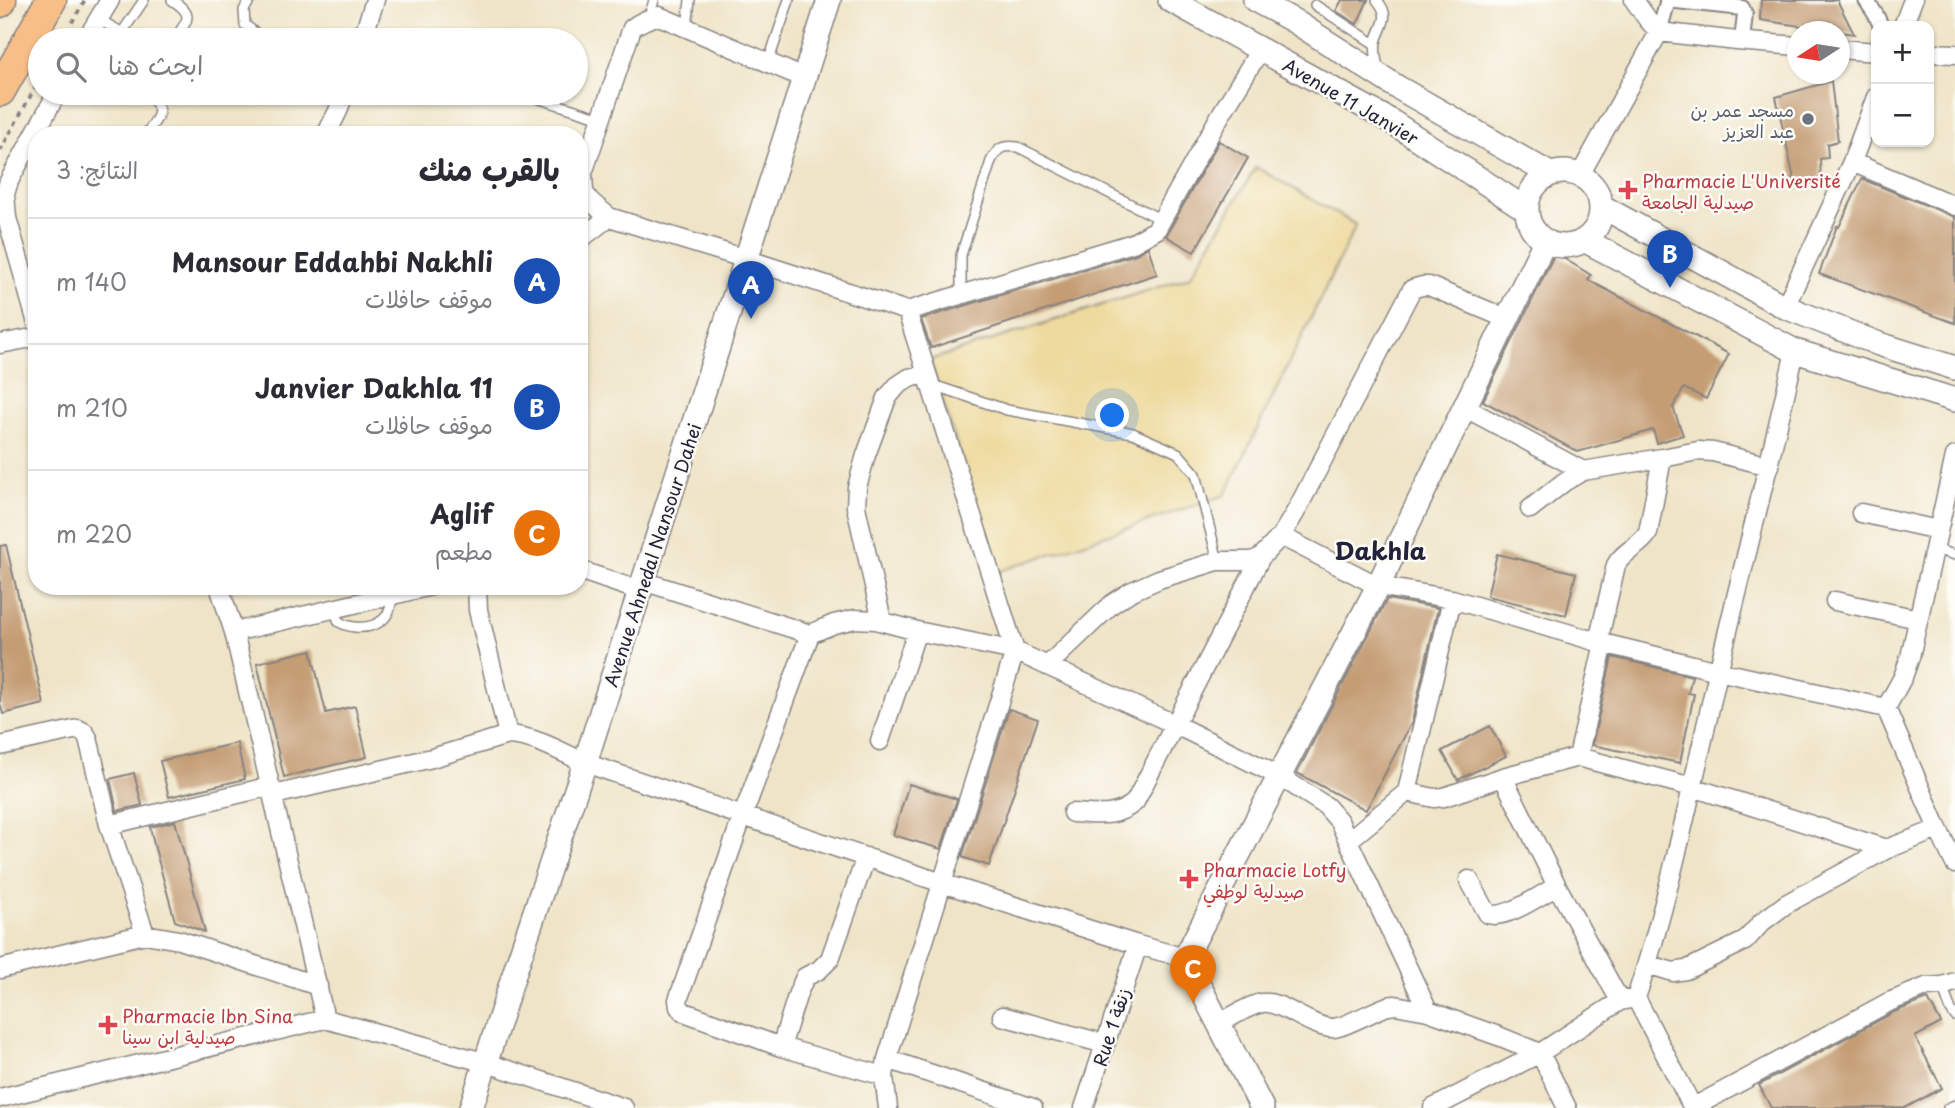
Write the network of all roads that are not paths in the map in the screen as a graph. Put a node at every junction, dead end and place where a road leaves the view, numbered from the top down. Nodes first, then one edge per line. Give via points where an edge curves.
1 (51, 0) edge
2 (110, 0) edge
3 (144, 0) edge
4 (173, 0) edge
5 (250, 0) edge
6 (375, 0) edge
7 (690, 0) edge
8 (789, 0) edge
9 (829, 0) edge
10 (1170, 0) edge
11 (1255, 0) edge
12 (1377, 0) edge
13 (1634, 0) edge
14 (1667, 0) edge
15 (1866, 0) edge
16 (1913, 0) edge
17 (1316, 2) edge
18 (651, 9) edge
19 (1285, 11) edge
20 (98, 19) junction
21 (1879, 21) edge
22 (1905, 21) edge
23 (35, 28) edge
24 (93, 28) edge
25 (110, 28) edge
26 (125, 28) edge
27 (182, 28) edge
28 (249, 28) edge
29 (366, 28) edge
30 (687, 28) junction
31 (1659, 32) junction
32 (28, 41) edge
33 (1742, 41) junction
34 (1375, 44) junction
35 (1787, 45) edge
36 (1260, 50) junction
37 (1850, 50) edge
38 (1871, 52) edge
39 (1934, 54) edge
40 (1955, 54) edge
41 (768, 63) junction
42 (1378, 75) junction
43 (804, 78) junction
44 (0, 91) edge
45 (50, 105) edge
46 (159, 105) edge
47 (340, 105) edge
48 (559, 105) edge
49 (1871, 111) edge
50 (601, 118) junction
51 (39, 126) edge
52 (151, 126) edge
53 (330, 126) edge
54 (28, 146) edge
55 (588, 158) edge
56 (1852, 162) junction
57 (1550, 174) junction
58 (1580, 175) junction
59 (588, 198) edge
60 (1601, 206) junction
61 (1955, 206) edge
62 (1527, 210) junction
63 (610, 217) junction
64 (1162, 220) junction
65 (588, 233) edge
66 (1584, 240) junction
67 (1545, 241) junction
68 (746, 259) junction
69 (28, 292) edge
70 (961, 294) junction
71 (1785, 307) junction
72 (906, 311) junction
73 (1507, 319) junction
74 (28, 339) edge
75 (0, 344) edge
76 (1795, 351) junction
77 (1955, 368) edge
78 (928, 379) junction
79 (1955, 400) edge
80 (1464, 407) junction
81 (1955, 456) edge
82 (1662, 458) junction
83 (1770, 466) junction
84 (1584, 471) junction
85 (1530, 509) dead end
86 (1861, 513) dead end
87 (1938, 530) junction
88 (1281, 536) junction
89 (1934, 549) junction
90 (1955, 555) edge
91 (1261, 557) junction
92 (1218, 561) junction
93 (588, 572) edge
94 (642, 586) junction
95 (1378, 586) junction
96 (222, 595) edge
97 (395, 595) edge
98 (477, 595) edge
99 (391, 596) junction
100 (1452, 599) junction
101 (1835, 601) dead end
102 (334, 609) junction
103 (1918, 619) junction
104 (882, 621) junction
105 (917, 631) junction
106 (234, 632) junction
107 (810, 635) junction
108 (1601, 642) junction
109 (1015, 651) junction
110 (1047, 666) junction
111 (1718, 671) junction
112 (1886, 708) junction
113 (1174, 724) junction
114 (508, 735) junction
115 (880, 741) dead end
116 (0, 746) edge
117 (1578, 757) junction
118 (585, 763) junction
119 (1279, 776) junction
120 (1503, 777) junction
121 (1692, 787) junction
122 (272, 790) junction
123 (1407, 792) junction
124 (1072, 813) dead end
125 (743, 815) junction
126 (109, 825) junction
127 (1946, 836) edge
128 (1349, 840) junction
129 (1887, 849) junction
130 (866, 857) junction
131 (1955, 864) edge
132 (1469, 880) dead end
133 (942, 883) junction
134 (1556, 886) junction
135 (145, 934) junction
136 (1138, 945) junction
137 (1185, 958) junction
138 (1647, 964) junction
139 (0, 969) edge
140 (1948, 984) edge
141 (318, 986) junction
142 (1628, 1000) junction
143 (1429, 1011) junction
144 (1002, 1016) dead end
145 (1955, 1016) edge
146 (326, 1019) junction
147 (1218, 1024) junction
148 (1105, 1044) junction
149 (781, 1047) junction
150 (1539, 1054) junction
151 (487, 1063) junction
152 (886, 1068) junction
153 (0, 1098) edge
154 (1955, 1105) edge
155 (471, 1108) edge
156 (624, 1108) edge
157 (888, 1108) edge
158 (1033, 1108) edge
159 (1084, 1108) edge
160 (1262, 1108) edge
161 (1433, 1108) edge
162 (1567, 1108) edge
163 (1693, 1108) edge
164 (1948, 1108) edge

1 - 23 highway
2 - 20 street
3 - 26 lane
4 - 27 lane via 188,14
5 - 28 lane via 244,10
6 - 29 street
7 - 30 lane
8 - 41 lane
9 - 43 street, Avenue Ahnedal Nansour Dahei
10 - 36 street, Avenue 11 Janvier
11 - 19 street, Avenue 11 Janvier
12 - 34 lane via 1385,15
13 - 31 street
14 - 31 street
14 - 33 street via 1742,8
15 - 21 street
16 - 22 street
17 - 19 lane
17 - 34 lane
18 - 30 street
18 - 50 street via 632,28
19 - 42 street, Avenue 11 Janvier
20 - 24 street
20 - 25 lane
30 - 41 street
31 - 33 street
31 - 58 street
32 - 44 highway
33 - 35 street
34 - 42 lane
36 - 62 street, Avenue 11 Janvier via 1389,120
36 - 64 street
37 - 38 street
39 - 40 street
41 - 43 street
42 - 57 street, Avenue 11 Janvier
43 - 68 street, Avenue Ahnedal Nansour Dahei
45 - 51 street
46 - 52 lane
47 - 53 street
48 - 50 lane
49 - 56 street
50 - 55 street
54 - 69 street via 5,194 7,218
56 - 61 street
56 - 71 street
57 - 58 street via 1566,171
57 - 62 street via 1529,195
58 - 60 street via 1595,188
59 - 63 street
60 - 66 street via 1597,225
60 - 71 street
62 - 67 street via 1534,230
63 - 65 street
63 - 68 street
64 - 70 street via 1156,230 1133,243
64 - 70 lane via 1018,147 1002,146 991,161 961,255
66 - 67 street via 1569,245
66 - 76 street
67 - 73 street
68 - 72 street
68 - 94 street, Avenue Ahnedal Nansour Dahei
70 - 72 street
71 - 77 street
72 - 78 street
73 - 80 street
73 - 88 street via 1429,286 1412,289
74 - 75 street
76 - 79 street
76 - 83 street
78 - 92 lane via 1007,410 1133,433 1178,453 1196,474
78 - 104 street via 909,378 887,398 857,486 856,507
78 - 109 street
80 - 84 street
80 - 95 street
81 - 87 street
82 - 83 street via 1713,452
82 - 84 street
82 - 108 street via 1648,533 1616,565
83 - 111 street
84 - 85 street
86 - 87 street
87 - 89 street
88 - 91 street
88 - 95 street
89 - 90 lane
89 - 103 street
91 - 92 street
91 - 113 street
92 - 110 street via 1130,592
93 - 94 street
94 - 107 street
94 - 118 street, Avenue Ahnedal Nansour Dahei
95 - 100 street
95 - 119 street
96 - 106 street
97 - 99 street
98 - 114 street
99 - 102 street
99 - 102 lane via 388,616 366,626 348,627 339,622
100 - 108 street
100 - 123 street
101 - 103 street
102 - 106 street
103 - 112 street via 1903,677
104 - 105 street
104 - 107 street via 855,618
105 - 109 street
105 - 115 street
106 - 122 street
107 - 125 street
108 - 111 street
108 - 117 street
109 - 110 street
109 - 133 street
110 - 113 street
111 - 112 street
111 - 121 street
112 - 127 street
113 - 119 street
113 - 124 street via 1135,802 1109,815
114 - 118 street via 524,737
114 - 122 street via 432,758
116 - 126 street via 78,729 84,732
117 - 120 street
117 - 121 street
118 - 125 street
118 - 151 street, Avenue Ahnedal Nansour Dahei
119 - 128 street via 1326,806
119 - 137 street
120 - 123 street via 1444,797
120 - 134 street
121 - 129 street
121 - 138 street
122 - 126 street
122 - 141 street
123 - 128 street
125 - 130 street
125 - 149 street via 679,1007
126 - 135 street
127 - 129 street
127 - 131 street
128 - 143 street
129 - 138 street via 1786,904 1745,940 1686,970 1673,972
130 - 133 street
130 - 149 street via 830,959 806,977
132 - 134 street via 1488,914 1495,916
133 - 136 street
133 - 152 street
134 - 142 street
135 - 139 street
135 - 141 street via 179,940
136 - 137 street
136 - 148 street, Rue 1 زنقة
137 - 147 street
138 - 142 street
140 - 145 lane
140 - 163 street via 1926,987 1889,1002
141 - 146 street
142 - 150 street
142 - 163 street
143 - 147 street via 1388,1006 1333,1028 1275,1004 1260,1003
143 - 150 street
144 - 148 street
146 - 151 street
146 - 153 street
147 - 160 street
148 - 159 street, Rue 1 زنقة
149 - 152 street
150 - 161 street
150 - 162 street
151 - 155 street, Avenue Ahnedal Nansour Dahei
151 - 156 street
152 - 157 street
152 - 158 street
154 - 164 lane

